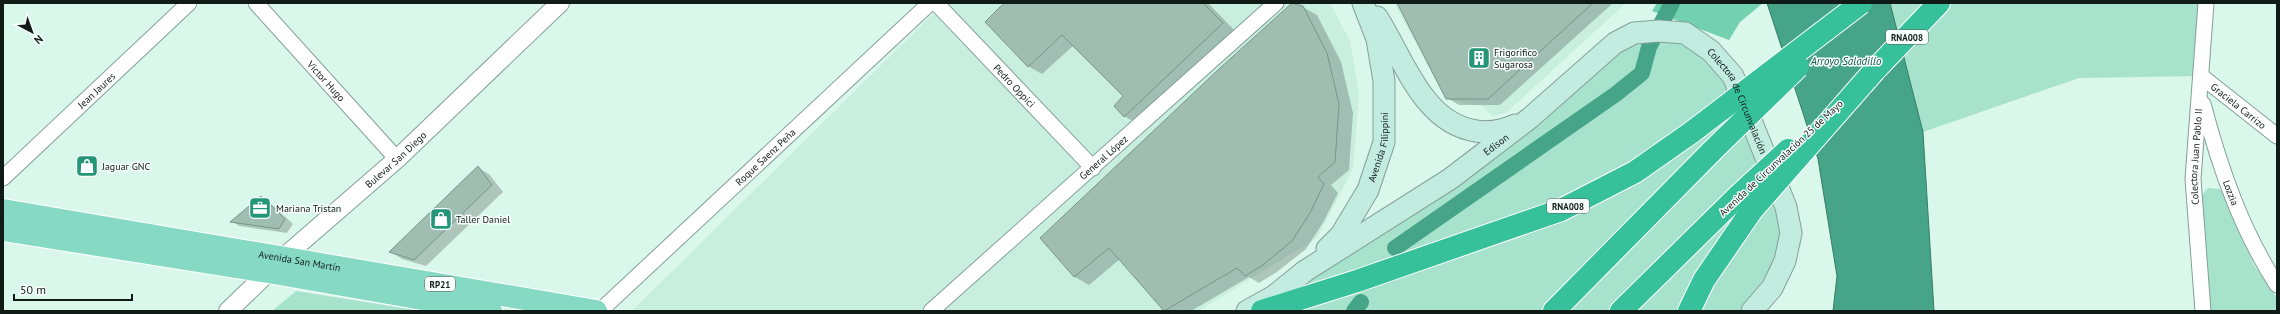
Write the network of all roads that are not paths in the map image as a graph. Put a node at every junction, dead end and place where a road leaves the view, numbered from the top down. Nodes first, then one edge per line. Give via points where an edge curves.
1 (190, 3) edge
2 (256, 3) edge
3 (560, 3) edge
4 (930, 3) edge
5 (936, 3) edge
6 (1276, 3) edge
7 (1363, 3) edge
8 (1367, 3) edge
9 (1862, 3) edge
10 (1939, 3) edge
11 (2206, 3) edge
12 (1684, 33) joint
13 (2201, 76) junction
14 (2200, 94) junction
15 (1530, 118) junction
16 (2277, 136) edge
17 (396, 159) junction
18 (1093, 168) junction
19 (3, 178) edge
20 (1745, 202) junction
21 (3, 210) edge
22 (3, 230) edge
23 (284, 257) junction
24 (1305, 271) junction
25 (268, 272) junction
26 (2277, 285) edge
27 (228, 311) edge
28 (491, 311) edge
29 (596, 311) edge
30 (600, 311) edge
31 (931, 311) edge
32 (1247, 311) edge
33 (1262, 311) edge
34 (1554, 311) edge
35 (1621, 311) edge
36 (1689, 311) edge
37 (1752, 311) edge
38 (2202, 311) edge

1 - 19 street, Jean Jaures
2 - 17 street, Victor Hugo
3 - 17 street, Bulevar San Diego
4 - 30 street, Roque Saenz Peña
5 - 18 street, Pedro Oppici
6 - 18 street, General López
7 - 24 main road, Avenida Filippini via 1377,39 1384,81 1384,142 1368,190 1341,235
8 - 15 main road via 1386,31 1421,94 1443,119 1467,129 1488,132 1509,128
9 - 33 highway, RNA008, bridge via 1635,172 1560,210 1357,281
9 - 34 highway, RNA008, bridge
10 - 20 highway, RNA008, bridge
11 - 13 street, Colectora Juan Pablo II
12 - 15 main road, Edison via 1634,33 1615,43
12 - 37 main road, Colectora de Circunvalación via 1711,51 1733,76 1786,207 1791,233 1785,261 1772,288
13 - 14 street, Colectora Juan Pablo II
13 - 16 street, Graciela Carrizo
14 - 26 street, Lozzia via 2225,180 2257,254
14 - 38 street, Colectora Juan Pablo II via 2193,179
15 - 24 main road, Edison via 1450,179
17 - 23 street, Bulevar San Diego
18 - 31 street, General López
20 - 35 highway, Avenida de Circunvalación 25 de Mayo
20 - 36 highway
21 - 23 main road, Avenida San Martín / RP21
22 - 25 main road, Avenida San Martín / RP21
23 - 25 street, Bulevar San Diego
23 - 29 main road, Avenida San Martín / RP21
24 - 32 main road via 1274,296
25 - 27 street, Bulevar San Diego
25 - 28 main road, Avenida San Martín / RP21

